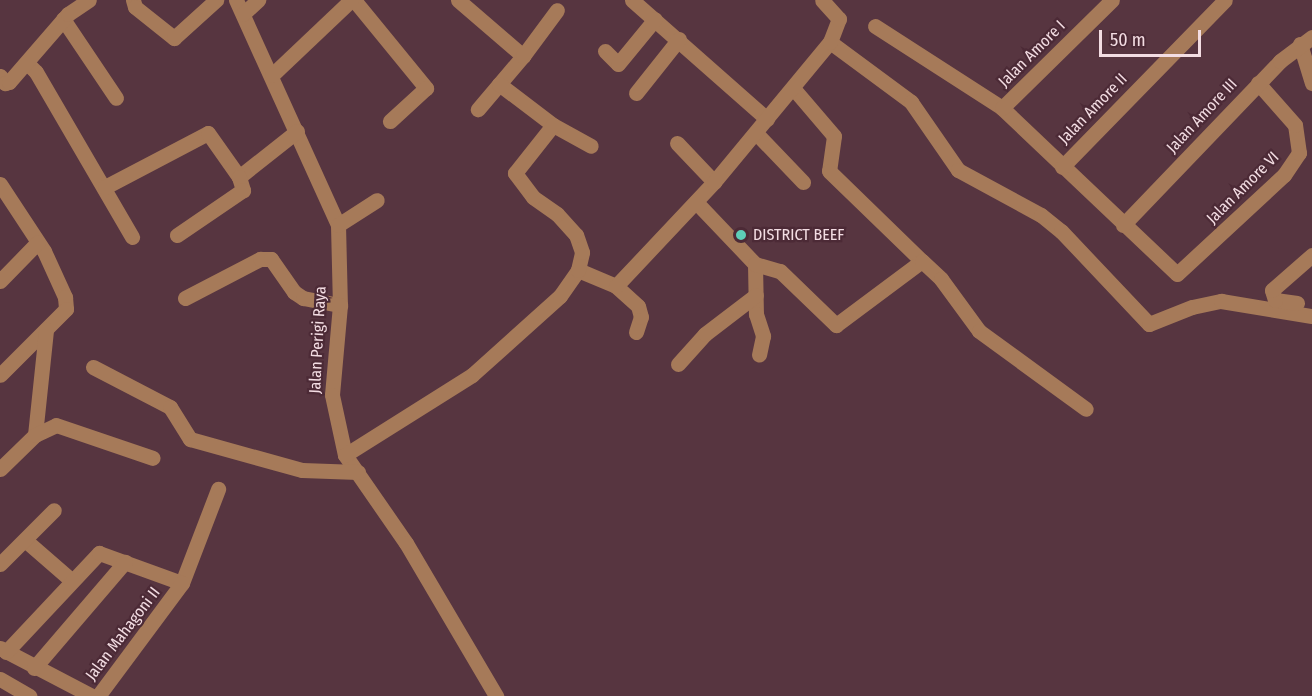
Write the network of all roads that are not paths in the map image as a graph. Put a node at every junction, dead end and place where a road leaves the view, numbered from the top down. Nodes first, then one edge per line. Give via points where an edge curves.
1 (89, 0) edge
2 (133, 0) edge
3 (216, 0) edge
4 (258, 0) edge
5 (352, 0) edge
6 (459, 0) edge
7 (632, 0) edge
8 (822, 0) edge
9 (1112, 0) edge
10 (1226, 0) edge
11 (562, 5) edge
12 (240, 7) edge
13 (63, 19) junction
14 (655, 19) junction
15 (876, 26) dead end
16 (679, 39) junction
17 (1306, 41) edge
18 (830, 42) junction
19 (605, 51) dead end
20 (522, 56) junction
21 (28, 64) junction
22 (0, 75) edge
23 (272, 75) junction
24 (1258, 83) junction
25 (1312, 83) edge
26 (499, 84) junction
27 (793, 88) junction
28 (636, 93) dead end
29 (116, 98) dead end
30 (1002, 108) junction
31 (478, 109) dead end
32 (767, 119) junction
33 (390, 121) dead end
34 (553, 125) junction
35 (297, 131) junction
36 (756, 133) junction
37 (677, 143) dead end
38 (591, 146) dead end
39 (1062, 167) junction
40 (239, 177) junction
41 (714, 182) junction
42 (803, 182) dead end
43 (0, 185) edge
44 (105, 187) junction
45 (377, 200) dead end
46 (696, 202) junction
47 (338, 225) junction
48 (1124, 225) junction
49 (177, 235) dead end
50 (132, 237) dead end
51 (38, 242) junction
52 (1312, 255) edge
53 (922, 261) junction
54 (755, 264) junction
55 (578, 270) junction
56 (0, 281) edge
57 (616, 286) junction
58 (756, 295) junction
59 (184, 298) dead end
60 (1297, 303) dead end
61 (340, 305) junction
62 (1312, 316) edge
63 (46, 330) junction
64 (636, 333) dead end
65 (759, 355) dead end
66 (678, 364) dead end
67 (93, 367) dead end
68 (0, 375) edge
69 (1086, 409) dead end
70 (35, 435) junction
71 (345, 455) junction
72 (153, 458) dead end
73 (0, 469) edge
74 (358, 472) junction
75 (218, 489) dead end
76 (54, 510) dead end
77 (25, 540) junction
78 (125, 562) junction
79 (0, 564) edge
80 (71, 580) junction
81 (182, 583) junction
82 (3, 650) edge
83 (34, 668) junction
84 (0, 679) edge
85 (29, 696) edge
86 (92, 696) edge
87 (98, 696) edge
88 (496, 696) edge

1 - 13 street
2 - 3 street via 135,7 174,38 180,37
4 - 12 street
5 - 23 street
5 - 33 street via 426,88
6 - 20 street
7 - 14 street
8 - 18 street via 838,19
9 - 30 street, Jalan Amore I
10 - 39 street, Jalan Amore II
11 - 20 street
12 - 23 street, Jalan Perigi Raya
13 - 21 street
13 - 29 street
14 - 16 street
14 - 19 street via 618,64
15 - 30 street
16 - 28 street
16 - 32 street
17 - 24 street, Jalan Amore III
17 - 25 street
18 - 27 street
18 - 62 street via 911,102 958,170 1041,215 1061,231 1149,324 1192,307 1221,302
20 - 26 street
21 - 22 street via 7,83
21 - 44 street
23 - 35 street, Jalan Perigi Raya
24 - 48 street, Jalan Amore III
24 - 48 street, Jalan Amore VI via 1295,125 1299,153 1284,175 1182,273 1173,272
26 - 31 street
26 - 34 street
27 - 32 street
27 - 53 street via 834,136 829,171
30 - 39 street
32 - 36 street
34 - 38 street
34 - 55 street via 515,173 533,196 558,214 576,235 582,252
35 - 40 street
35 - 47 street, Jalan Perigi Raya
36 - 41 street
36 - 42 street
37 - 41 street
39 - 48 street
40 - 44 street via 205,132
40 - 49 street via 241,193
41 - 46 street
43 - 51 street
44 - 50 street
45 - 47 street
46 - 54 street
46 - 57 street
47 - 61 street, Jalan Perigi Raya
51 - 56 street
51 - 63 street via 65,297 66,309
52 - 60 street via 1272,290 1275,300
53 - 54 street via 836,325 780,271
53 - 69 street via 941,279 979,331
54 - 58 street
55 - 57 street
55 - 71 street via 560,296 472,375
57 - 64 street via 638,306 641,317
58 - 65 street via 756,314 763,336
58 - 66 street via 705,334
59 - 61 street via 260,259 271,259 294,292 303,298
61 - 71 street, Jalan Perigi Raya via 332,395
63 - 68 street
63 - 70 street
67 - 74 street via 170,407 190,439 302,470
70 - 72 street via 56,425
70 - 73 street
71 - 74 street, Jalan Perigi Raya
74 - 88 street, Jalan Perigi Raya via 406,543
75 - 81 street
76 - 77 street
77 - 79 street
77 - 80 street
78 - 80 street, Jalan Mahagoni II via 104,551
78 - 81 street, Jalan Mahagoni II
78 - 83 street
80 - 82 street
81 - 87 street, Jalan Mahagoni II
82 - 83 street
83 - 86 street
84 - 85 street

